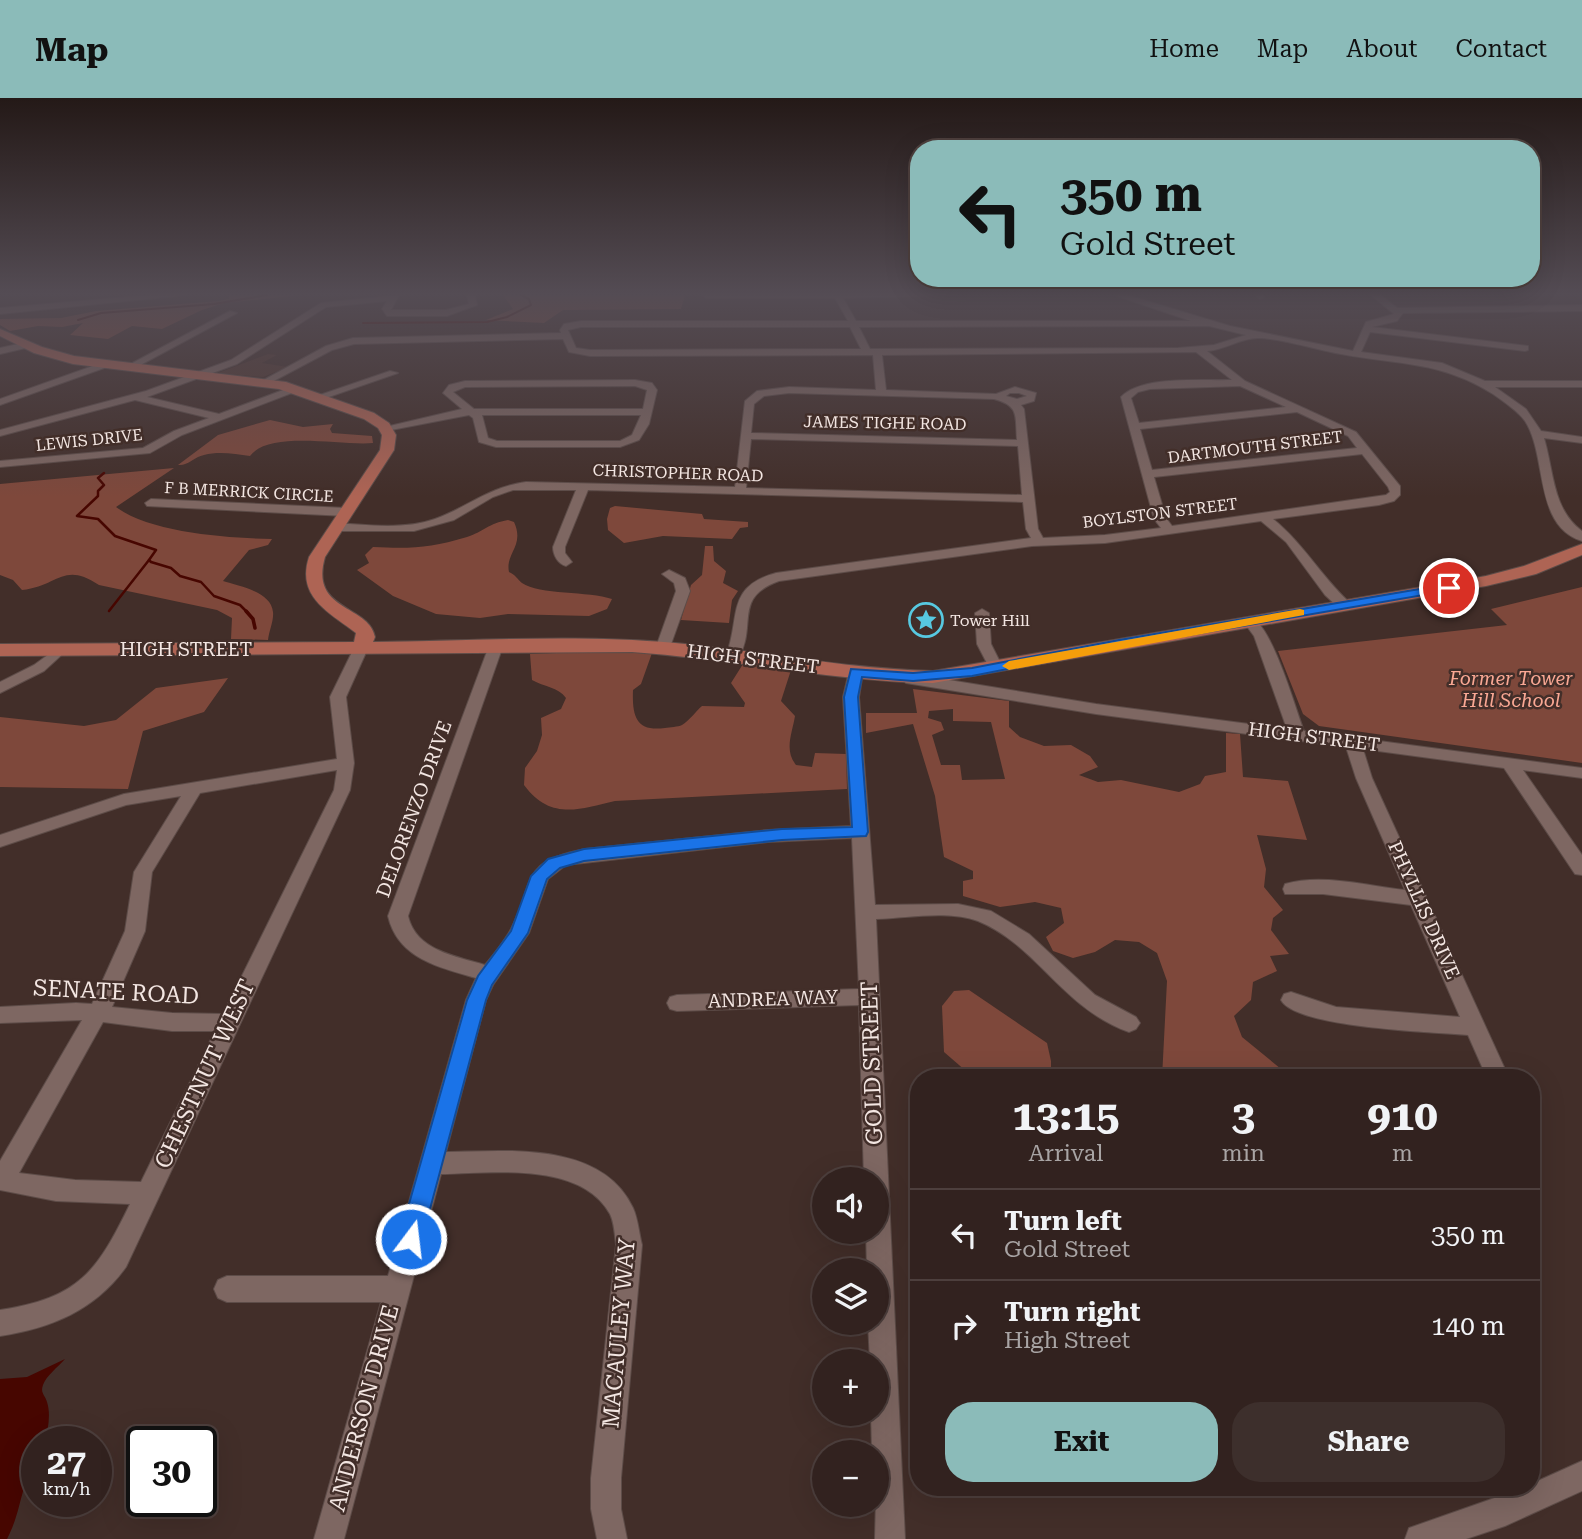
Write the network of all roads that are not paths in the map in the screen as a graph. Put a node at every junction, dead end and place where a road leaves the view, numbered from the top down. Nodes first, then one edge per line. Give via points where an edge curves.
1 (89, 362) edge
2 (139, 362) edge
3 (232, 362) edge
4 (302, 362) edge
5 (873, 362) edge
6 (1215, 362) edge
7 (1410, 362) edge
8 (104, 365) junction
9 (130, 367) junction
10 (393, 373) dead end
11 (200, 374) junction
12 (265, 382) junction
13 (1242, 383) junction
14 (1482, 384) junction
15 (1582, 384) edge
16 (294, 389) junction
17 (881, 392) junction
18 (137, 397) junction
19 (320, 397) junction
20 (999, 397) junction
21 (0, 402) edge
22 (1015, 403) junction
23 (1299, 409) junction
24 (474, 412) junction
25 (647, 412) junction
26 (220, 416) junction
27 (386, 428) junction
28 (1134, 428) junction
29 (0, 433) edge
30 (1536, 433) junction
31 (746, 436) junction
32 (1582, 440) edge
33 (1023, 443) junction
34 (1367, 450) junction
35 (0, 464) edge
36 (1147, 474) junction
37 (583, 486) junction
38 (740, 491) junction
39 (1029, 499) junction
40 (151, 503) dead end
41 (346, 512) junction
42 (1263, 517) junction
43 (336, 527) junction
44 (1169, 530) junction
45 (1582, 537) edge
46 (1039, 542) junction
47 (1582, 549) edge
48 (566, 562) dead end
49 (670, 574) dead end
50 (1344, 605) junction
51 (982, 613) dead end
52 (1250, 621) junction
53 (496, 646) junction
54 (361, 648) junction
55 (663, 648) junction
56 (0, 650) edge
57 (60, 650) junction
58 (733, 656) junction
59 (996, 668) junction
60 (856, 672) junction
61 (972, 672) junction
62 (901, 677) junction
63 (0, 688) edge
64 (979, 691) junction
65 (1297, 735) junction
66 (1352, 742) junction
67 (346, 763) junction
68 (1509, 763) junction
69 (1582, 773) edge
70 (194, 788) junction
71 (860, 832) junction
72 (0, 841) edge
73 (1582, 869) edge
74 (1292, 889) dead end
75 (1419, 900) junction
76 (866, 912) junction
77 (489, 974) junction
78 (869, 997) junction
79 (1291, 1000) dead end
80 (677, 1003) dead end
81 (98, 1014) junction
82 (0, 1015) edge
83 (230, 1023) junction
84 (1129, 1023) dead end
85 (1476, 1027) junction
86 (1494, 1069) edge
87 (431, 1163) junction
88 (149, 1193) junction
89 (228, 1289) dead end
90 (397, 1289) junction
91 (0, 1322) edge
92 (1582, 1476) edge
93 (1540, 1495) edge
94 (1538, 1496) edge
95 (329, 1539) edge
96 (612, 1539) edge
97 (890, 1539) edge
98 (1420, 1539) edge

1 - 8 main road
2 - 9 street
3 - 11 street, LEWIS DRIVE
4 - 12 street
5 - 17 street
6 - 13 street, BOYLSTON STREET
7 - 14 street via 1461,373
8 - 9 main road
8 - 21 street
9 - 11 main road
10 - 19 street
11 - 12 main road
11 - 18 street, LEWIS DRIVE
12 - 16 main road
13 - 23 street, BOYLSTON STREET
13 - 28 street via 1138,388 1126,397
14 - 15 street
14 - 30 street via 1521,410
16 - 19 main road
16 - 26 street, LEWIS DRIVE
17 - 20 street
17 - 31 street via 761,393 750,401
18 - 26 street
18 - 29 street, LEWIS DRIVE
19 - 27 main road via 369,416
20 - 22 street
20 - 22 street via 1015,390 1032,395
22 - 33 street
23 - 28 street
23 - 34 street, BOYLSTON STREET via 1352,434
24 - 25 street
24 - 25 street via 480,419 482,438 489,443 620,444 638,439
24 - 25 street via 450,396 449,389 468,384 642,384 652,388
24 - 27 street
26 - 35 street, LEWIS DRIVE via 142,452
27 - 41 main road via 390,440 386,453
28 - 36 street
30 - 32 street
30 - 45 street via 1554,508
31 - 33 street, JAMES TIGHE ROAD
31 - 38 street
33 - 39 street
34 - 36 street, DARTMOUTH STREET
34 - 42 street, BOYLSTON STREET via 1396,489 1392,497
36 - 44 street via 1160,519
37 - 38 street, CHRISTOPHER ROAD
37 - 43 street, CHRISTOPHER ROAD via 499,489 444,520 420,527
37 - 48 street via 559,547
38 - 39 street, CHRISTOPHER ROAD
39 - 46 street via 1032,529
40 - 41 street, F B MERRICK CIRCLE
41 - 43 main road
42 - 44 street, BOYLSTON STREET
42 - 50 street via 1290,539
43 - 54 main road via 315,560 313,581 326,602 364,629
44 - 46 street, BOYLSTON STREET
46 - 58 street, BOYLSTON STREET via 764,581 745,596
47 - 50 main road via 1515,575
49 - 55 street via 680,581 683,591
50 - 52 main road
51 - 59 street via 984,644
52 - 59 main road
52 - 65 street via 1261,636
53 - 54 main road, HIGH STREET
53 - 55 main road, HIGH STREET
53 - 77 street, DELORENZO DRIVE via 398,916 402,934 416,947
54 - 57 main road, HIGH STREET
54 - 67 street, CHESTNUT WEST via 338,697
55 - 58 main road, HIGH STREET
56 - 57 main road, HIGH STREET
57 - 63 street via 39,668
58 - 60 main road, HIGH STREET
59 - 61 main road
60 - 62 main road, HIGH STREET
60 - 71 street, GOLD STREET via 851,697
61 - 62 main road
61 - 64 street
62 - 64 street, HIGH STREET
64 - 65 street, HIGH STREET
65 - 66 street, HIGH STREET
66 - 68 street, HIGH STREET
66 - 75 street, PHYLLIS DRIVE
67 - 70 street
67 - 83 street, CHESTNUT WEST via 342,790
68 - 69 street, HIGH STREET
68 - 73 street
70 - 72 street via 117,802
70 - 81 street via 143,872 132,940
71 - 76 street, GOLD STREET
71 - 77 street, ANDERSON DRIVE via 768,836 561,860 540,876 519,933
74 - 75 street via 1323,887
75 - 85 street, PHYLLIS DRIVE
76 - 78 street, GOLD STREET
76 - 84 street via 983,915 1016,936 1093,1006
77 - 87 street, ANDERSON DRIVE via 472,1012
78 - 80 street, ANDREA WAY
78 - 97 street, GOLD STREET
79 - 85 street via 1336,1015
81 - 82 street, SENATE ROAD
81 - 83 street, SENATE ROAD
81 - 88 street via 2,1180 61,1191
83 - 88 street, CHESTNUT WEST
85 - 86 street, PHYLLIS DRIVE
87 - 90 street, ANDERSON DRIVE
87 - 96 street, MACAULEY WAY via 552,1164 575,1169 603,1186 622,1211 629,1233 628,1257 606,1478
88 - 91 street, CHESTNUT WEST via 117,1258 93,1285 48,1314
89 - 90 street
90 - 95 street, ANDERSON DRIVE
92 - 93 street
94 - 98 street

